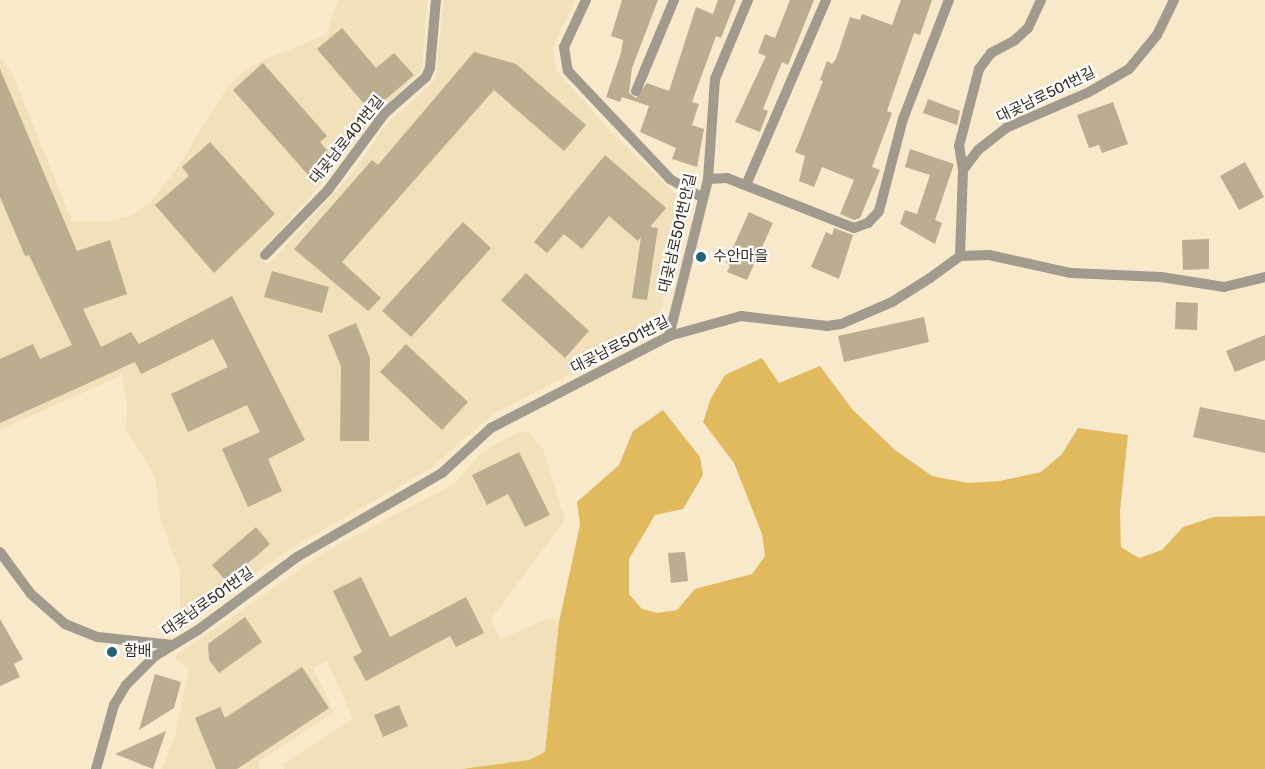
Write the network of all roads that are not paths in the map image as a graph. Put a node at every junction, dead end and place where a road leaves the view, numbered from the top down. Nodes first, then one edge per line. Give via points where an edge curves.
1 (435, 0) edge
2 (586, 0) edge
3 (674, 0) edge
4 (748, 0) edge
5 (826, 0) edge
6 (949, 0) edge
7 (1041, 0) edge
8 (1174, 0) edge
9 (636, 91) dead end
10 (963, 170) junction
11 (708, 179) junction
12 (746, 185) junction
13 (703, 198) junction
14 (265, 255) dead end
15 (960, 256) junction
16 (1265, 277) edge
17 (669, 336) junction
18 (0, 552) edge
19 (172, 645) junction
20 (96, 769) edge

1 - 14 lane, 대곶남로401번길 via 426,77 385,113 328,190
2 - 13 lane via 564,47 568,71 670,179
3 - 9 lane
4 - 11 lane, 대곶남로501번안길 via 715,79
5 - 12 lane
6 - 12 lane via 903,119 879,211 868,223 854,228
7 - 10 lane via 1028,28 991,53 979,69 960,146
8 - 10 lane, 대곶남로501번길 via 1157,35 1129,69 1089,92 1006,128 978,150
10 - 15 lane
11 - 12 lane via 727,178
11 - 13 lane, 대곶남로501번안길
13 - 17 lane, 대곶남로501번안길
15 - 16 lane via 989,255 1071,273 1161,277 1224,287
15 - 17 lane, 대곶남로501번길 via 892,302 840,324 827,326 741,316
17 - 19 lane, 대곶남로501번길 via 491,428 442,472 297,557
18 - 19 lane via 31,594 65,624 98,637
19 - 20 lane, 대곶남로501번길 via 126,685 106,728

